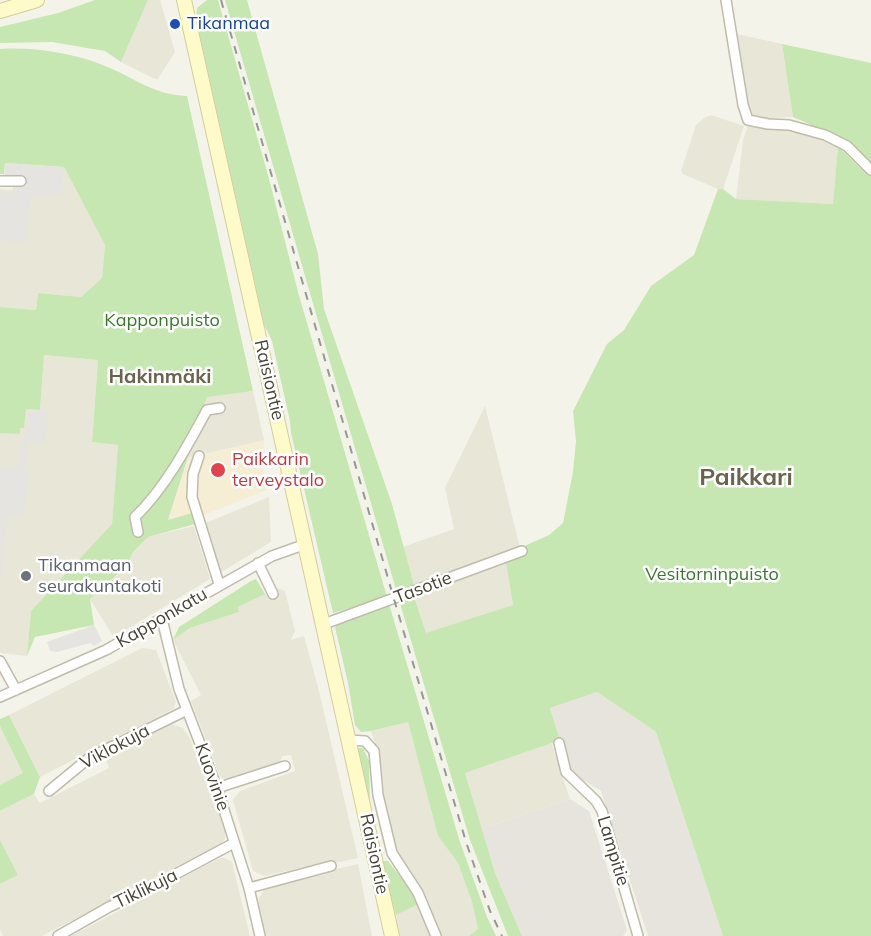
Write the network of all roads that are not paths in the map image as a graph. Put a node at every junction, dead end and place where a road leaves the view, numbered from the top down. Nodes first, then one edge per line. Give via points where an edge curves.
1 (37, 0) edge
2 (184, 0) edge
3 (726, 0) edge
4 (0, 11) edge
5 (871, 170) edge
6 (21, 180) dead end
7 (0, 181) edge
8 (220, 408) dead end
9 (199, 456) dead end
10 (138, 532) dead end
11 (306, 544) junction
12 (522, 551) dead end
13 (258, 563) junction
14 (219, 584) junction
15 (273, 594) dead end
16 (162, 619) junction
17 (324, 624) junction
18 (0, 661) edge
19 (16, 690) junction
20 (0, 697) edge
21 (187, 710) junction
22 (349, 740) junction
23 (559, 743) dead end
24 (285, 766) dead end
25 (217, 788) junction
26 (49, 791) dead end
27 (234, 843) junction
28 (331, 866) dead end
29 (249, 888) junction
30 (58, 936) edge
31 (260, 936) edge
32 (392, 936) edge
33 (436, 936) edge
34 (638, 936) edge

1 - 4 main road
2 - 11 main road, Raisiontie
3 - 5 street via 748,120 789,124 825,135 847,146
6 - 7 street
8 - 10 street via 207,410 173,468 135,517
9 - 14 street via 192,497
11 - 13 street, Kapponkatu
11 - 17 main road, Raisiontie
12 - 17 street, Tasotie
13 - 14 street, Kapponkatu
13 - 15 street
14 - 16 street, Kapponkatu
16 - 19 street, Kapponkatu via 106,650
16 - 21 street, Kuovinie
17 - 22 main road, Raisiontie
18 - 19 street
19 - 20 street, Kapponkatu
21 - 25 street, Kuovinie
21 - 26 street, Viklokuja via 89,758
22 - 32 main road, Raisiontie
22 - 33 street via 365,741 374,751 378,795 392,852 415,888
23 - 34 street, Lampitie via 566,772 602,811
24 - 25 street
25 - 27 street, Kuovinie
27 - 29 street, Kuovinie
27 - 30 street, Tiklikuja
28 - 29 street
29 - 31 street, Kuovinie

